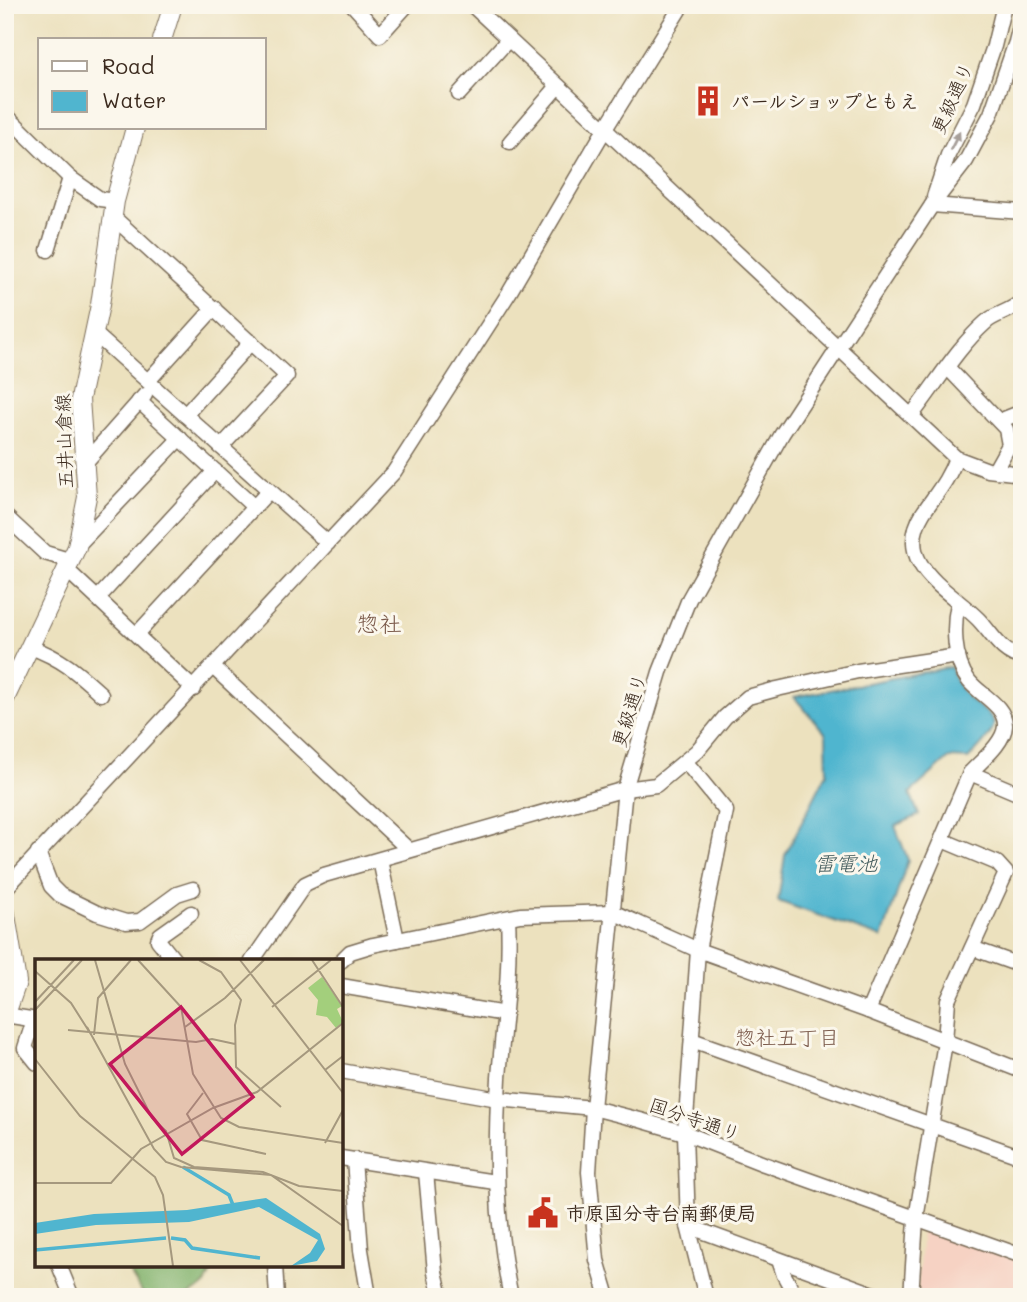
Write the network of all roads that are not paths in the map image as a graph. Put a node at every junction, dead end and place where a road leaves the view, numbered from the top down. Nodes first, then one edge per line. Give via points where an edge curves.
1 (173, 5) edge
2 (353, 5) edge
3 (407, 5) edge
4 (472, 5) edge
5 (682, 5) edge
6 (1004, 5) edge
7 (1022, 18) edge
8 (163, 38) edge
9 (509, 40) junction
10 (558, 86) junction
11 (459, 94) dead end
12 (5, 114) edge
13 (605, 129) junction
14 (134, 130) edge
15 (510, 142) dead end
16 (70, 177) junction
17 (932, 205) junction
18 (113, 209) junction
19 (1022, 212) edge
20 (48, 250) dead end
21 (1022, 301) edge
22 (214, 308) junction
23 (94, 333) junction
24 (251, 342) junction
25 (838, 345) junction
26 (948, 368) junction
27 (150, 384) junction
28 (139, 401) junction
29 (1022, 412) edge
30 (185, 415) junction
31 (911, 416) junction
32 (999, 421) junction
33 (180, 438) junction
34 (221, 447) junction
35 (956, 458) junction
36 (83, 465) junction
37 (995, 470) junction
38 (215, 471) junction
39 (1022, 474) edge
40 (270, 491) junction
41 (254, 507) junction
42 (5, 516) edge
43 (328, 543) junction
44 (72, 559) junction
45 (98, 598) junction
46 (958, 603) junction
47 (137, 634) junction
48 (30, 647) junction
49 (958, 656) junction
50 (1022, 657) edge
51 (214, 668) junction
52 (194, 689) junction
53 (101, 694) dead end
54 (5, 699) edge
55 (685, 761) junction
56 (970, 773) junction
57 (625, 789) junction
58 (1022, 795) edge
59 (942, 840) junction
60 (409, 850) junction
61 (38, 852) junction
62 (380, 860) junction
63 (5, 889) edge
64 (193, 889) dead end
65 (5, 909) edge
66 (613, 912) junction
67 (191, 913) dead end
68 (508, 918) junction
69 (397, 940) junction
70 (972, 948) junction
71 (698, 950) junction
72 (173, 959) edge
73 (253, 959) edge
74 (343, 959) edge
75 (1022, 966) edge
76 (343, 986) edge
77 (868, 1011) junction
78 (505, 1014) junction
79 (6, 1016) edge
80 (35, 1020) edge
81 (692, 1040) junction
82 (945, 1042) junction
83 (35, 1061) edge
84 (343, 1071) edge
85 (1022, 1071) edge
86 (498, 1098) junction
87 (593, 1108) junction
88 (932, 1125) junction
89 (685, 1132) junction
90 (1022, 1157) edge
91 (348, 1159) edge
92 (426, 1172) junction
93 (495, 1182) junction
94 (916, 1219) junction
95 (688, 1226) junction
96 (1022, 1256) edge
97 (779, 1260) junction
98 (60, 1267) edge
99 (275, 1267) edge
100 (72, 1297) edge
101 (277, 1297) edge
102 (369, 1297) edge
103 (441, 1297) edge
104 (511, 1297) edge
105 (608, 1297) edge
106 (706, 1297) edge
107 (796, 1297) edge
108 (882, 1297) edge
109 (911, 1297) edge

1 - 8 main road
2 - 3 street via 380,35
4 - 9 street
5 - 13 street
17 -> 6 street, 更級通り via 948,155 974,104
7 - 17 street, 更級通り via 991,114 966,161
9 - 10 street
9 - 11 street
10 - 13 street
10 - 15 street
12 - 16 street
13 - 25 street
13 - 43 street via 509,293 394,472
14 - 18 main road, 五井山倉線
16 - 18 street
16 - 20 street
17 - 19 street
17 - 25 street, 更級通り
18 - 22 street
18 - 23 main road, 五井山倉線
21 - 26 street via 1012,311 988,320
22 - 24 street
22 - 27 street
23 - 27 street
23 - 36 main road, 五井山倉線 via 80,399
24 - 30 street
24 - 34 street via 287,376
25 - 31 street
25 - 57 street, 更級通り via 688,599 660,672
26 - 31 street
26 - 32 street
27 - 28 street
27 - 30 street
28 - 33 street
28 - 36 street
29 - 32 street
30 - 34 street
31 - 35 street
32 - 37 street via 1009,445
33 - 38 street
33 - 44 street
34 - 40 street
35 - 37 street
35 - 46 street via 951,474 922,516 914,548 919,564
36 - 44 main road, 五井山倉線 via 87,497
37 - 39 street
38 - 41 street
38 - 45 street
40 - 41 street
40 - 43 street
41 - 47 street
42 - 44 street via 45,553
43 - 51 street
44 - 45 street
44 - 48 main road, 五井山倉線
45 - 47 street
46 - 49 street
46 - 50 street via 979,619 1002,647
47 - 52 street
48 - 53 street via 72,667
48 - 54 main road, 五井山倉線
49 - 55 street via 858,671 748,697
49 - 56 street via 967,679 1000,709 1006,723 1002,738
51 - 52 street
51 - 60 street
52 - 61 street
55 - 57 street via 656,785
55 - 71 street via 726,811
56 - 58 street
56 - 59 street
57 - 60 street
57 - 66 street, 更級通り
59 - 70 street via 998,863 1006,873
59 - 77 street
60 - 62 street
61 - 63 street
61 - 64 street via 51,886 60,895 126,922 140,921 177,894
62 - 69 street
62 - 73 street via 305,884
65 - 79 main road via 17,982
66 - 68 street
66 - 71 street
66 - 87 street, 更級通り
67 - 72 street via 158,940
68 - 69 street
68 - 78 street
69 - 74 street via 350,952
70 - 75 street
70 - 82 street via 948,1000
71 - 77 street
71 - 81 street
76 - 78 street
77 - 82 street
78 - 86 street
79 - 80 street
80 - 83 street via 24,1048
81 - 88 street
81 - 89 street
82 - 85 street
82 - 88 street
84 - 86 street, 国分寺通り
86 - 87 street, 国分寺通り
86 - 93 street
87 - 89 street, 国分寺通り
87 - 105 street, 更級通り via 589,1172 597,1260
88 - 90 street
88 - 94 street
89 - 94 street, 国分寺通り
89 - 95 street
91 - 92 street
91 - 102 street
92 - 93 street
92 - 103 street
93 - 104 street
94 - 96 street, 国分寺通り
94 - 109 street
95 - 97 street
95 - 106 street
97 - 107 street
97 - 108 street
98 - 100 street
99 - 101 street

